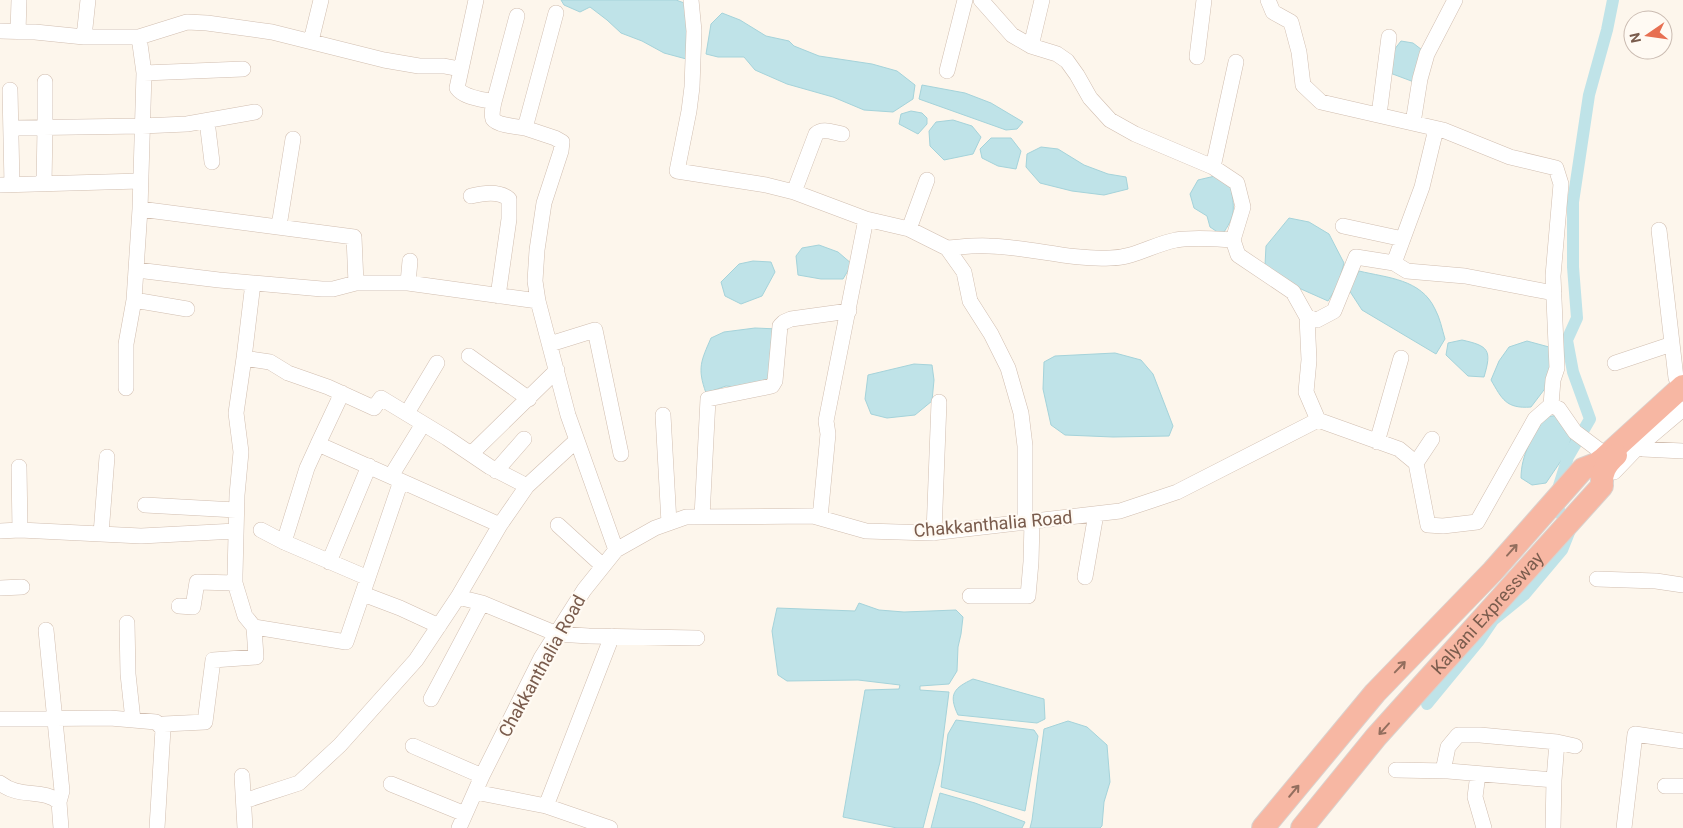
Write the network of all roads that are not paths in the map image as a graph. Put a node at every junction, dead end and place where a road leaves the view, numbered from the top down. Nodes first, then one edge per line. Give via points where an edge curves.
1 (19, 0) edge
2 (88, 0) edge
3 (321, 0) edge
4 (476, 0) edge
5 (691, 0) edge
6 (964, 0) edge
7 (981, 0) edge
8 (1042, 0) edge
9 (1204, 0) edge
10 (1268, 0) edge
11 (1455, 0) edge
12 (556, 13) dead end
13 (517, 16) dead end
14 (0, 31) edge
15 (18, 32) junction
16 (84, 37) junction
17 (139, 37) junction
18 (1389, 38) dead end
19 (311, 41) junction
20 (1031, 46) junction
21 (1197, 57) dead end
22 (1236, 62) dead end
23 (243, 69) dead end
24 (460, 69) junction
25 (948, 71) dead end
26 (144, 73) junction
27 (45, 82) dead end
28 (10, 90) dead end
29 (494, 102) junction
30 (255, 112) dead end
31 (1380, 115) junction
32 (207, 121) junction
33 (1413, 123) junction
34 (142, 126) junction
35 (11, 128) junction
36 (46, 128) junction
37 (526, 128) junction
38 (1436, 129) junction
39 (842, 134) dead end
40 (293, 139) dead end
41 (212, 162) dead end
42 (1213, 167) junction
43 (928, 180) dead end
44 (140, 181) junction
45 (44, 184) junction
46 (6, 185) edge
47 (794, 192) junction
48 (471, 196) dead end
49 (140, 209) junction
50 (866, 219) junction
51 (279, 226) junction
52 (1343, 226) dead end
53 (909, 229) junction
54 (1659, 230) dead end
55 (1403, 239) junction
56 (1233, 240) junction
57 (948, 248) junction
58 (410, 262) dead end
59 (1394, 263) junction
60 (137, 270) junction
61 (253, 283) junction
62 (356, 283) junction
63 (408, 283) junction
64 (1554, 293) junction
65 (498, 296) junction
66 (134, 300) junction
67 (538, 301) junction
68 (187, 309) dead end
69 (849, 311) junction
70 (1306, 317) junction
71 (550, 344) junction
72 (1672, 344) junction
73 (469, 356) dead end
74 (244, 358) junction
75 (1401, 358) dead end
76 (436, 363) dead end
77 (1615, 363) dead end
78 (557, 370) junction
79 (1681, 382) edge
80 (126, 388) dead end
81 (342, 393) junction
82 (529, 399) junction
83 (939, 402) dead end
84 (1551, 405) junction
85 (1683, 409) edge
86 (407, 413) junction
87 (663, 416) dead end
88 (1318, 420) junction
89 (423, 424) junction
90 (524, 439) dead end
91 (1432, 439) dead end
92 (576, 440) junction
93 (1377, 442) junction
94 (318, 444) junction
95 (1638, 447) junction
96 (1683, 452) edge
97 (470, 454) junction
98 (621, 454) dead end
99 (107, 456) dead end
100 (1604, 456) junction
101 (1416, 463) junction
102 (369, 466) junction
103 (19, 467) dead end
104 (496, 470) junction
105 (396, 479) junction
106 (527, 486) junction
107 (1602, 486) junction
108 (145, 505) dead end
109 (236, 510) junction
110 (1096, 514) junction
111 (702, 517) junction
112 (820, 518) junction
113 (669, 523) junction
114 (1028, 523) junction
115 (500, 525) junction
116 (558, 525) dead end
117 (20, 530) junction
118 (236, 530) junction
119 (261, 530) dead end
120 (0, 531) edge
121 (934, 533) junction
122 (101, 534) junction
123 (284, 542) junction
124 (616, 550) junction
125 (329, 562) junction
126 (603, 566) junction
127 (1085, 577) dead end
128 (368, 578) junction
129 (1597, 579) dead end
130 (235, 583) junction
131 (1683, 585) edge
132 (22, 587) dead end
133 (0, 588) edge
134 (363, 594) junction
135 (970, 596) dead end
136 (458, 597) junction
137 (482, 603) junction
138 (179, 606) dead end
139 (126, 623) dead end
140 (439, 626) junction
141 (254, 627) junction
142 (46, 630) dead end
143 (557, 634) junction
144 (612, 636) junction
145 (697, 638) dead end
146 (431, 699) dead end
147 (0, 719) edge
148 (54, 719) junction
149 (132, 720) junction
150 (160, 726) junction
151 (1557, 742) junction
152 (1683, 742) edge
153 (413, 746) dead end
154 (1575, 746) dead end
155 (1396, 770) dead end
156 (1443, 771) junction
157 (1478, 774) junction
158 (242, 776) dead end
159 (482, 776) junction
160 (1554, 780) junction
161 (0, 784) edge
162 (391, 784) dead end
163 (1664, 786) dead end
164 (1683, 786) edge
165 (475, 792) junction
166 (244, 801) junction
167 (59, 802) junction
168 (546, 806) junction
169 (464, 824) edge
170 (61, 828) edge
171 (157, 828) edge
172 (245, 828) edge
173 (610, 828) edge
174 (1263, 828) edge
175 (1302, 828) edge
176 (1484, 828) edge
177 (1553, 828) edge
178 (1624, 828) edge

1 - 15 street
2 - 16 street
3 - 19 street
4 - 24 street
5 - 47 street via 694,31 692,87 677,171
6 - 25 street
7 - 20 street via 1012,34
8 - 20 street
9 - 21 street
10 - 31 street via 1273,12 1292,22 1303,85 1321,102
11 - 33 street via 1427,54
12 - 37 street
13 - 29 street
14 - 15 street
15 - 16 street
16 - 17 street
17 - 19 street via 187,22 272,32
17 - 26 street
18 - 31 street
19 - 24 street via 384,60
20 - 42 street via 1057,54 1067,61 1090,98 1110,120
22 - 42 street
23 - 26 street
24 - 29 street via 456,85 458,91
26 - 34 street
27 - 36 street
28 - 35 street
29 - 37 street via 492,114 497,123
30 - 32 street
31 - 33 street
32 - 34 street
32 - 41 street
33 - 38 street
34 - 36 street
34 - 44 street
35 - 36 street
35 - 46 street
36 - 45 street
37 - 67 street via 562,142 544,203 535,281
38 - 55 street via 1422,187
38 - 64 street via 1510,157 1556,168 1561,184
39 - 47 street via 823,130 816,134
40 - 51 street
42 - 56 street via 1237,183 1243,207
43 - 53 street
44 - 45 street
44 - 49 street
45 - 46 street
47 - 50 street
48 - 65 street via 486,193 509,199
49 - 51 street
49 - 60 street
50 - 53 street
50 - 69 street
51 - 62 street via 354,237
52 - 55 street
53 - 57 street
54 - 72 street
55 - 59 street
56 - 57 street via 1177,240 1113,258 1086,258 989,246
56 - 70 street via 1238,255 1293,292
57 - 114 street via 964,272 970,301 1008,368 1014,386 1025,446
58 - 63 street
59 - 64 street via 1407,271 1465,276
59 - 70 street via 1356,257 1334,311 1317,320
60 - 61 street
60 - 66 street
61 - 62 street via 322,289
61 - 74 street
62 - 63 street
63 - 65 street
64 - 84 street via 1557,368
65 - 67 street
66 - 68 street
66 - 80 street via 126,344
67 - 71 street
69 - 111 street via 784,322 780,326 776,381 772,386 708,399
69 - 112 street via 826,421 828,434
70 - 88 street via 1309,360 1306,392
71 - 78 street
71 - 98 street via 595,330
72 - 77 street
72 - 79 street
73 - 82 street
74 - 81 street via 270,362 288,373
74 - 109 street via 236,413 241,452
75 - 93 street
76 - 86 street
78 - 82 street
78 - 92 street
79 - 100 highway
81 - 86 street via 374,408 381,398
81 - 94 street
82 - 97 street
83 - 121 street
84 - 100 street via 1560,409 1579,436
84 - 101 street via 1535,419 1476,522 1428,525
85 - 95 street, Kalyani Expressway
86 - 89 street
87 - 113 street
88 - 93 street
88 - 110 street, Chakkanthalia Road via 1177,492 1120,512
89 - 97 street
89 - 105 street
90 - 104 street
91 - 101 street
92 - 106 street
92 - 124 street
93 - 101 street via 1399,449
94 - 102 street
94 - 123 street via 307,468
95 - 96 street
95 - 107 street, Kalyani Expressway
97 - 104 street
99 - 122 street
100 - 107 highway
174 -> 100 highway via 1375,693 1493,571 1582,469 1596,464
102 - 105 street
102 - 125 street
103 - 117 street
104 - 106 street
105 - 115 street
105 - 128 street
106 - 115 street
107 -> 175 highway, Kalyani Expressway via 1376,737
108 - 109 street
109 - 118 street
110 - 114 street, Chakkanthalia Road
110 - 127 street
111 - 112 street, Chakkanthalia Road
111 - 113 street, Chakkanthalia Road via 686,517
112 - 121 street, Chakkanthalia Road via 866,530
113 - 124 street, Chakkanthalia Road
114 - 121 street, Chakkanthalia Road
114 - 135 street via 1031,562 1028,596
115 - 136 street
116 - 126 street
117 - 120 street
117 - 122 street
118 - 122 street via 141,536
118 - 130 street
119 - 123 street
123 - 125 street
124 - 126 street, Chakkanthalia Road
125 - 128 street
126 - 143 street, Chakkanthalia Road
128 - 134 street
129 - 131 street
130 - 138 street via 197,582 193,607
130 - 141 street via 245,616
132 - 133 street
134 - 140 street
134 - 141 street via 346,642
136 - 137 street
136 - 140 street
137 - 143 street
137 - 146 street
139 - 149 street
140 - 166 street via 388,694 300,783
141 - 150 street via 256,657 213,660 205,722
142 - 148 street
143 - 144 street
143 - 159 street, Chakkanthalia Road via 541,658
144 - 145 street
144 - 168 street
147 - 148 street
148 - 149 street
148 - 167 street via 62,791
149 - 150 street via 156,722
150 - 171 street via 163,729
151 - 154 street
151 - 156 street via 1458,735 1448,747
151 - 160 street
152 - 178 street via 1634,734
153 - 159 street
155 - 156 street
156 - 157 street
157 - 160 street
157 - 176 street via 1475,797
158 - 166 street
159 - 165 street, Chakkanthalia Road
160 - 177 street
161 - 167 street via 8,790 51,796
162 - 169 street
163 - 164 street
165 - 168 street
165 - 169 street, Chakkanthalia Road
166 - 172 street
167 - 170 street
168 - 173 street

